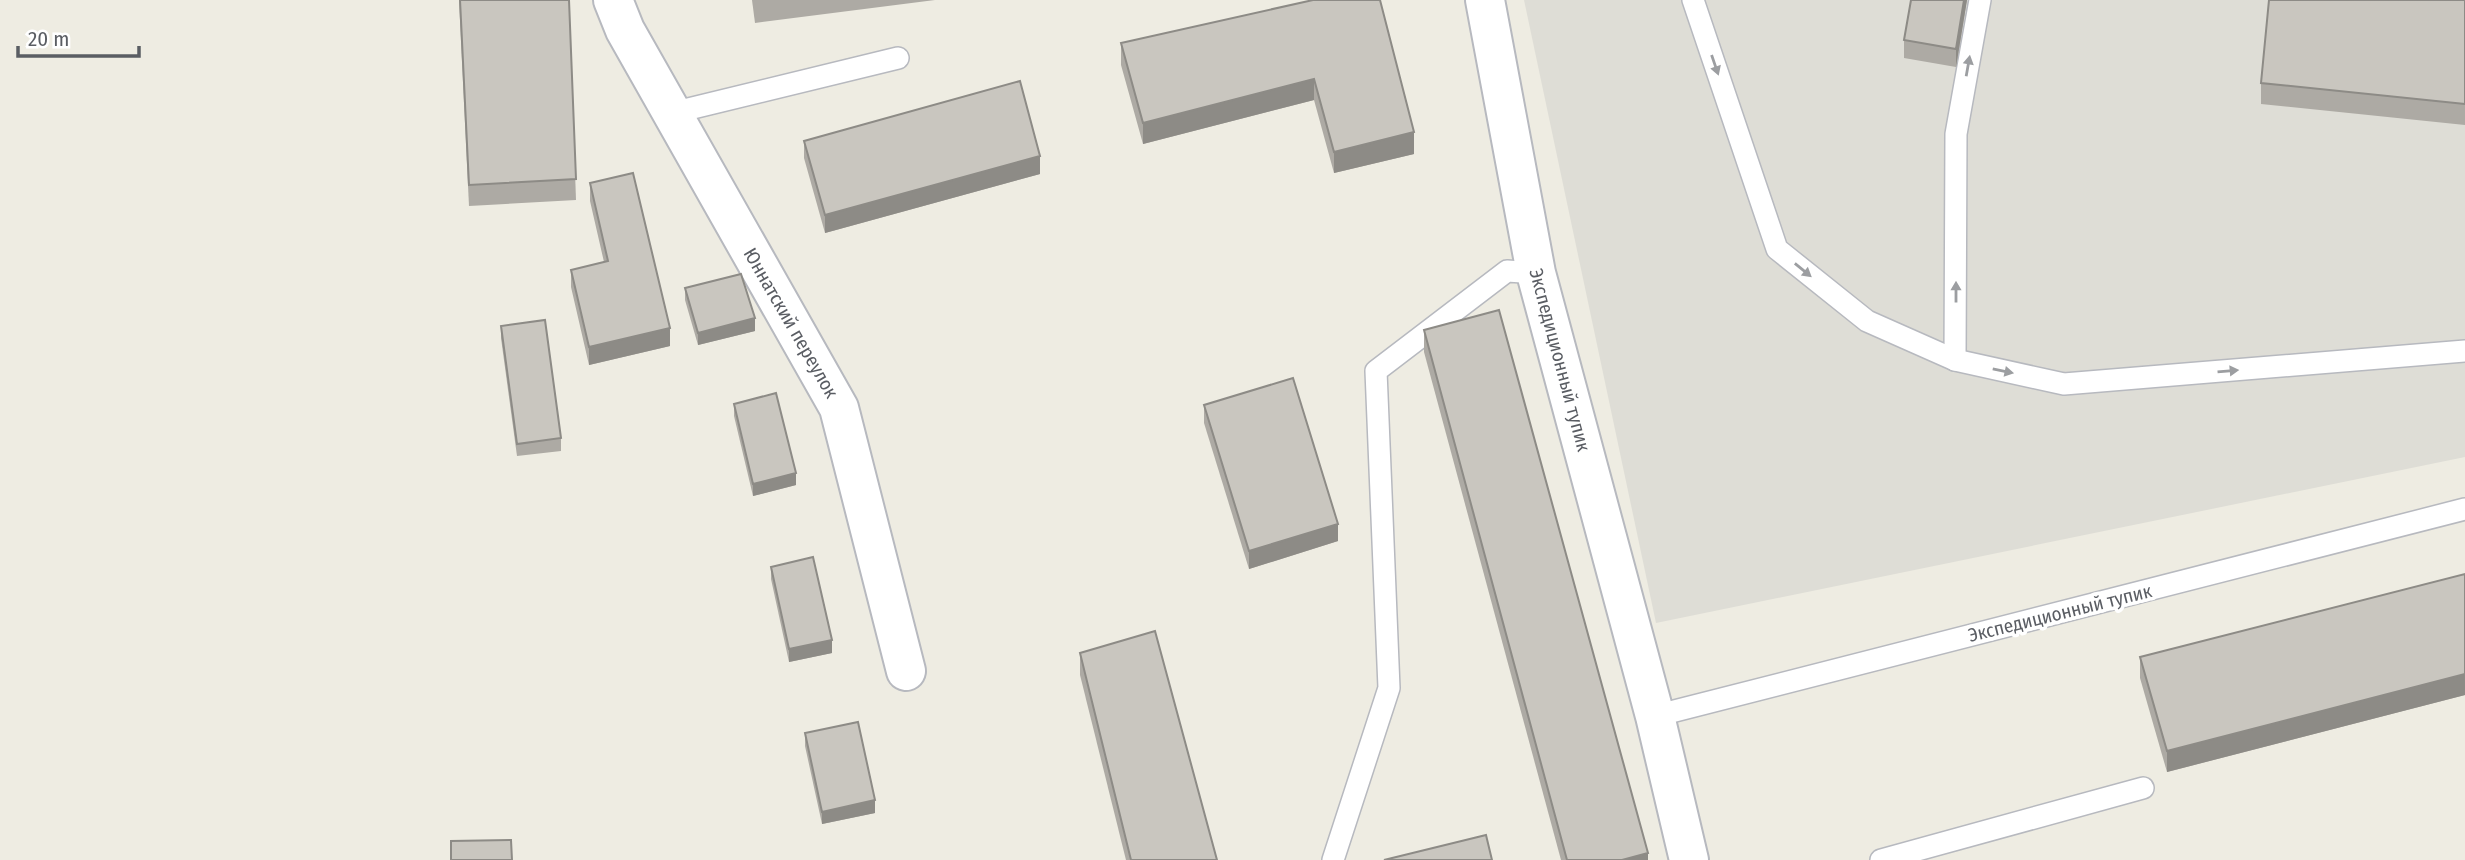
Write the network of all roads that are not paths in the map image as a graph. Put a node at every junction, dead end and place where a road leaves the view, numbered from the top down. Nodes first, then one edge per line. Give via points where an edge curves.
1 (614, 0) edge
2 (1485, 0) edge
3 (1693, 0) edge
4 (1980, 0) edge
5 (898, 58) dead end
6 (672, 113) junction
7 (1536, 273) junction
8 (2465, 351) edge
9 (1955, 360) junction
10 (2465, 509) edge
11 (906, 671) dead end
12 (1655, 716) junction
13 (2143, 788) dead end
14 (1333, 860) edge
15 (1689, 860) edge
16 (1881, 860) edge

1 - 6 street, Юннатский переулок via 625,30
2 - 7 street, Экспедиционный тупик
3 -> 9 lane via 1777,249 1867,321
9 -> 4 lane via 1956,134
5 - 6 lane
6 - 11 street, Юннатский переулок via 839,408
7 - 12 street, Экспедиционный тупик
7 - 14 lane via 1507,271 1376,371 1389,688
9 -> 8 lane via 2064,384
10 - 12 lane, Экспедиционный тупик
12 - 15 street, Экспедиционный тупик
13 - 16 lane

